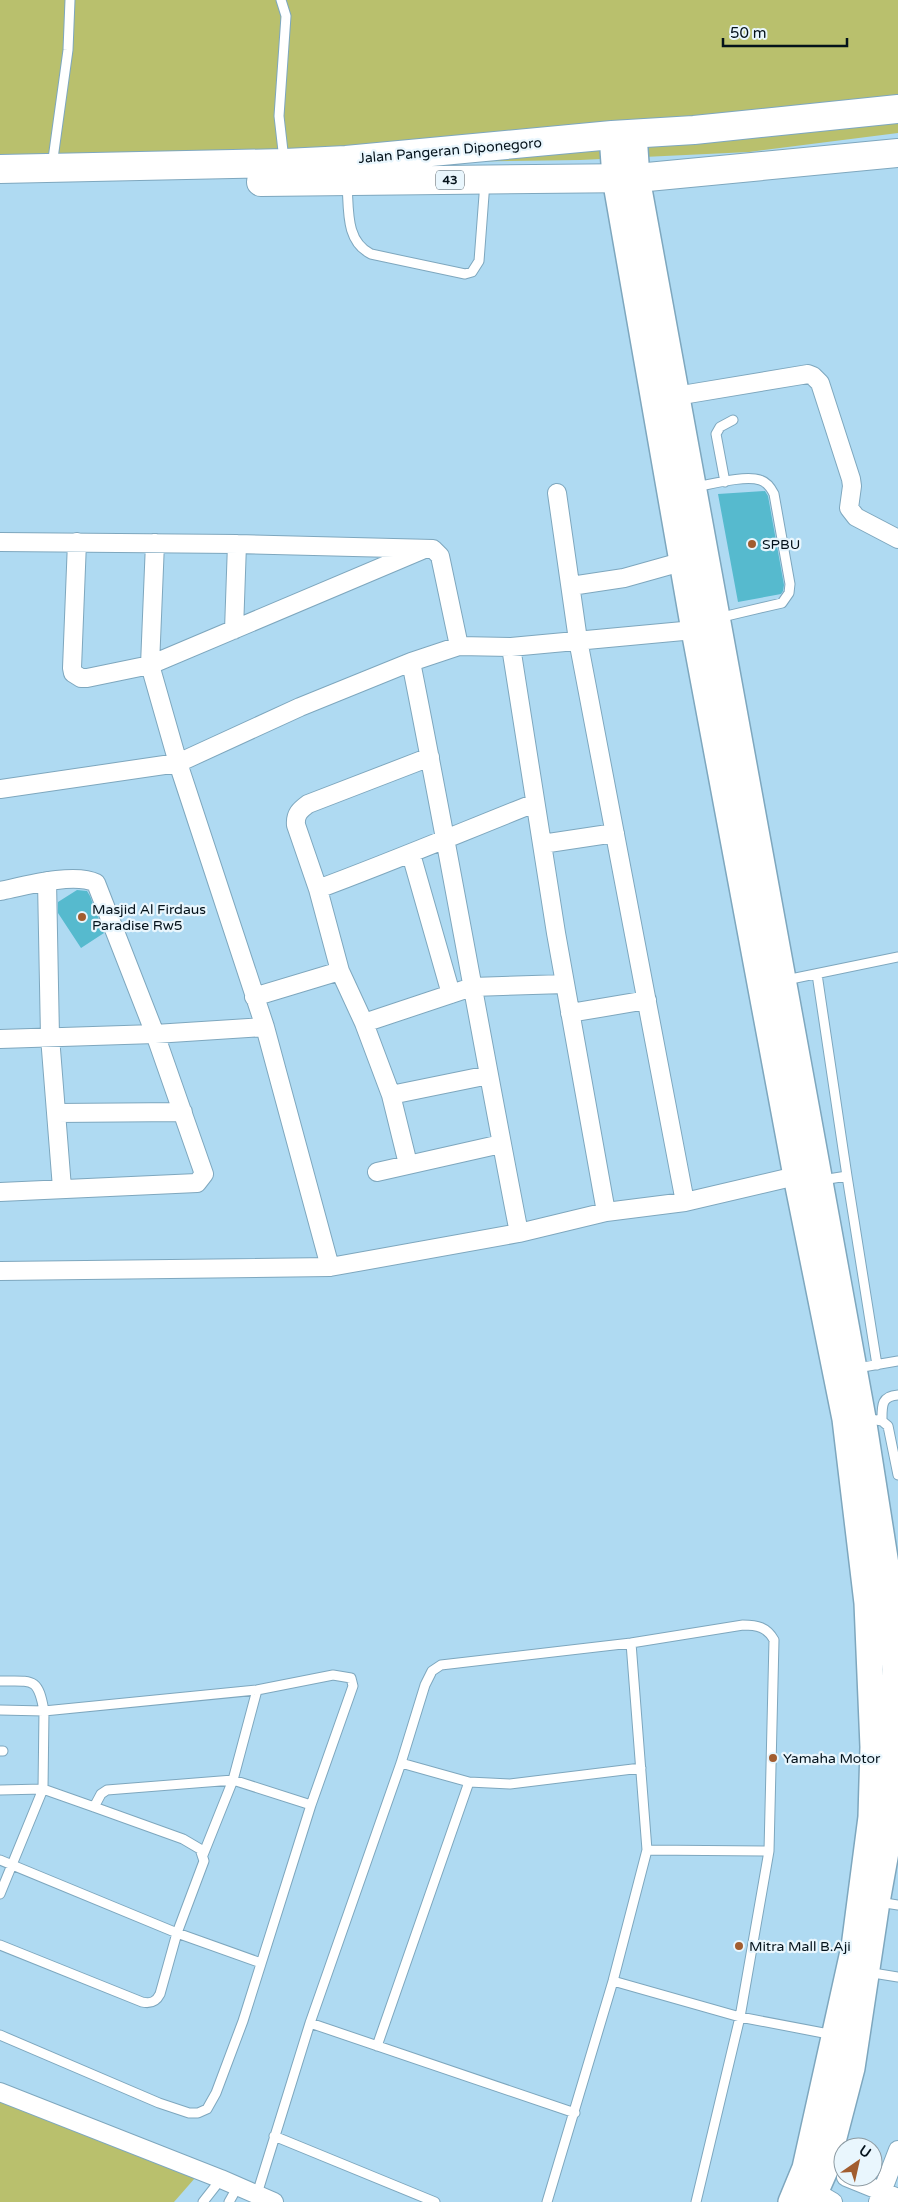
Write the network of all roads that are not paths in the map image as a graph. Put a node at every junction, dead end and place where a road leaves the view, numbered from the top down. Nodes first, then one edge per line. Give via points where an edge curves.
1 (70, 0) edge
2 (281, 0) edge
3 (898, 109) edge
4 (623, 134) junction
5 (898, 153) edge
6 (285, 163) junction
7 (51, 168) junction
8 (0, 169) edge
9 (626, 178) junction
10 (485, 180) junction
11 (347, 181) junction
12 (0, 184) edge
13 (676, 396) junction
14 (733, 420) dead end
15 (673, 447) junction
16 (725, 482) junction
17 (693, 487) junction
18 (557, 493) dead end
19 (898, 539) edge
20 (0, 542) edge
21 (77, 542) junction
22 (155, 543) junction
23 (237, 544) junction
24 (427, 548) junction
25 (682, 562) junction
26 (570, 586) junction
27 (718, 618) junction
28 (234, 630) junction
29 (694, 630) junction
30 (578, 640) junction
31 (459, 646) junction
32 (511, 647) junction
33 (411, 662) junction
34 (150, 665) junction
35 (430, 757) junction
36 (178, 763) junction
37 (0, 789) edge
38 (534, 803) junction
39 (615, 833) junction
40 (447, 838) junction
41 (542, 844) junction
42 (411, 854) junction
43 (47, 881) junction
44 (318, 889) junction
45 (0, 890) edge
46 (898, 956) edge
47 (340, 971) junction
48 (817, 974) junction
49 (783, 981) junction
50 (565, 984) junction
51 (472, 987) junction
52 (451, 994) junction
53 (254, 997) junction
54 (647, 1000) junction
55 (570, 1013) junction
56 (364, 1023) junction
57 (265, 1026) junction
58 (155, 1034) junction
59 (50, 1037) junction
60 (0, 1039) edge
61 (489, 1075) junction
62 (391, 1095) junction
63 (183, 1112) junction
64 (56, 1113) junction
65 (501, 1144) junction
66 (408, 1164) junction
67 (377, 1172) dead end
68 (847, 1176) junction
69 (808, 1178) junction
70 (62, 1188) junction
71 (0, 1192) edge
72 (685, 1202) junction
73 (606, 1212) junction
74 (520, 1233) junction
75 (330, 1267) junction
76 (0, 1271) edge
77 (898, 1361) edge
78 (865, 1367) junction
79 (898, 1394) edge
80 (863, 1419) junction
81 (898, 1475) edge
82 (893, 1570) edge
83 (631, 1643) junction
84 (0, 1681) edge
85 (257, 1690) junction
86 (0, 1710) edge
87 (44, 1711) junction
88 (884, 1747) junction
89 (401, 1763) junction
90 (642, 1768) junction
91 (234, 1780) junction
92 (469, 1782) junction
93 (43, 1789) junction
94 (0, 1790) edge
95 (897, 1796) edge
96 (311, 1805) junction
97 (94, 1806) junction
98 (647, 1850) junction
99 (769, 1851) junction
100 (203, 1855) junction
101 (0, 1860) edge
102 (12, 1865) junction
103 (0, 1894) edge
104 (887, 1904) edge
105 (177, 1933) junction
106 (0, 1945) edge
107 (261, 1963) junction
108 (867, 1972) junction
109 (898, 1977) edge
110 (613, 1981) junction
111 (740, 2017) junction
112 (310, 2023) junction
113 (834, 2034) junction
114 (0, 2035) edge
115 (377, 2046) junction
116 (0, 2092) edge
117 (575, 2113) junction
118 (274, 2136) junction
119 (843, 2137) edge
120 (898, 2150) edge
121 (221, 2179) junction
122 (833, 2181) edge
123 (238, 2186) junction
124 (864, 2187) edge
125 (257, 2194) junction
126 (886, 2198) edge
127 (820, 2199) edge
128 (203, 2202) edge
129 (229, 2202) edge
130 (274, 2202) edge
131 (434, 2202) edge
132 (547, 2202) edge
133 (696, 2202) edge
134 (791, 2202) edge

1 - 7 lane via 68,50
2 - 6 lane via 286,16 279,116
3 - 4 highway, Jalan Pangeran Diponegoro / 43
4 - 6 highway, Jalan Pangeran Diponegoro / 43
4 - 9 main road
5 - 9 highway, Jalan Pangeran Diponegoro / 43
6 - 7 highway, Jalan Pangeran Diponegoro / 43
7 - 8 highway, Jalan Pangeran Diponegoro / 43
9 - 10 highway, Jalan Pangeran Diponegoro / 43
9 - 13 main road
9 - 15 main road
10 - 11 highway, Jalan Pangeran Diponegoro / 43
10 - 11 lane via 479,262 472,272 465,274 371,254 361,249 354,240 350,224
11 - 12 highway, Jalan Pangeran Diponegoro / 43
13 - 15 main road
13 - 19 street via 808,374 813,376 820,383 851,479 849,508 856,517
14 - 16 lane via 720,427 716,434
15 - 17 main road
15 - 25 main road
16 - 17 lane
16 - 27 lane via 750,478 764,482 771,489 790,584 789,593 782,603
17 - 27 main road
18 - 26 street
20 - 21 street
21 - 22 street
21 - 34 street via 73,673 88,678
22 - 23 street
22 - 34 street
23 - 24 street
23 - 28 street
24 - 28 street
24 - 31 street via 440,556
25 - 26 street via 624,578
25 - 29 main road
26 - 30 street
27 - 49 main road
28 - 34 street
29 - 30 street
29 - 69 main road
30 - 32 street
30 - 39 street
31 - 32 street
31 - 33 street
32 - 38 street
33 - 35 street
33 - 36 street via 300,707
34 - 36 street
35 - 40 street
35 - 44 street via 308,804 300,810 295,818 296,825
36 - 37 street
36 - 53 street
38 - 40 street
38 - 41 street
39 - 41 street
39 - 54 street
40 - 42 street
40 - 51 street
41 - 50 street
42 - 44 street
42 - 52 street
43 - 45 street
43 - 58 street via 84,880 96,883
43 - 59 street
44 - 47 street
46 - 48 lane
47 - 53 street
47 - 56 street
48 - 49 lane
48 - 68 lane
49 - 69 main road
50 - 51 street
50 - 55 street
51 - 52 street
51 - 61 street
52 - 56 street
53 - 57 street
54 - 55 street
54 - 72 street
55 - 73 street
56 - 62 street
57 - 58 street
57 - 75 street
58 - 59 street
58 - 63 street
59 - 60 street
59 - 64 street
61 - 62 street
61 - 65 street
62 - 66 street
63 - 64 street
63 - 70 street via 204,1169 197,1183
64 - 70 street
65 - 66 street
65 - 74 street
66 - 67 street
68 - 69 lane
68 - 78 lane
69 - 72 street
69 - 78 main road
69 - 80 main road
70 - 71 street
72 - 73 street
73 - 74 street
74 - 75 street
75 - 76 street
77 - 78 lane
78 - 80 main road
79 - 80 lane via 887,1397 882,1405
80 - 81 lane via 890,1431
80 - 82 main road
80 - 88 main road via 867,1603
82 - 88 main road via 895,1669
83 - 89 lane via 440,1665 432,1671 425,1684
83 - 90 lane
83 - 99 lane via 743,1624 754,1625 770,1633 774,1640
84 - 87 lane via 36,1684
85 - 87 lane
85 - 91 lane
85 - 96 lane via 333,1675 351,1678 353,1686
86 - 87 lane
87 - 93 lane
88 - 95 main road
88 - 113 main road via 854,1947
89 - 92 lane
89 - 112 lane
90 - 92 lane via 510,1784
90 - 98 lane
91 - 96 lane
91 - 97 lane via 107,1790
91 - 100 lane
92 - 115 lane
93 - 94 lane
93 - 97 lane
93 - 102 lane
95 - 104 main road
96 - 107 lane
97 - 100 lane via 183,1839 195,1845
98 - 99 lane
98 - 110 lane
99 - 111 lane
100 - 105 lane via 204,1861
101 - 102 lane
102 - 103 lane
102 - 105 lane
104 - 108 main road
105 - 106 lane via 160,1994 150,2003
105 - 107 lane
107 - 114 lane via 216,2093 207,2109 198,2112 188,2113 159,2103
108 - 109 lane
108 - 119 main road
110 - 111 lane
110 - 117 lane
111 - 113 lane
111 - 133 lane
112 - 115 lane
112 - 118 lane
113 - 134 main road via 805,2168
115 - 117 lane
116 - 121 street
117 - 132 lane
118 - 125 lane
118 - 131 lane
120 - 126 street
121 - 123 street
121 - 128 lane
122 - 127 main road
123 - 125 street
123 - 129 lane
124 - 126 street
125 - 130 street

